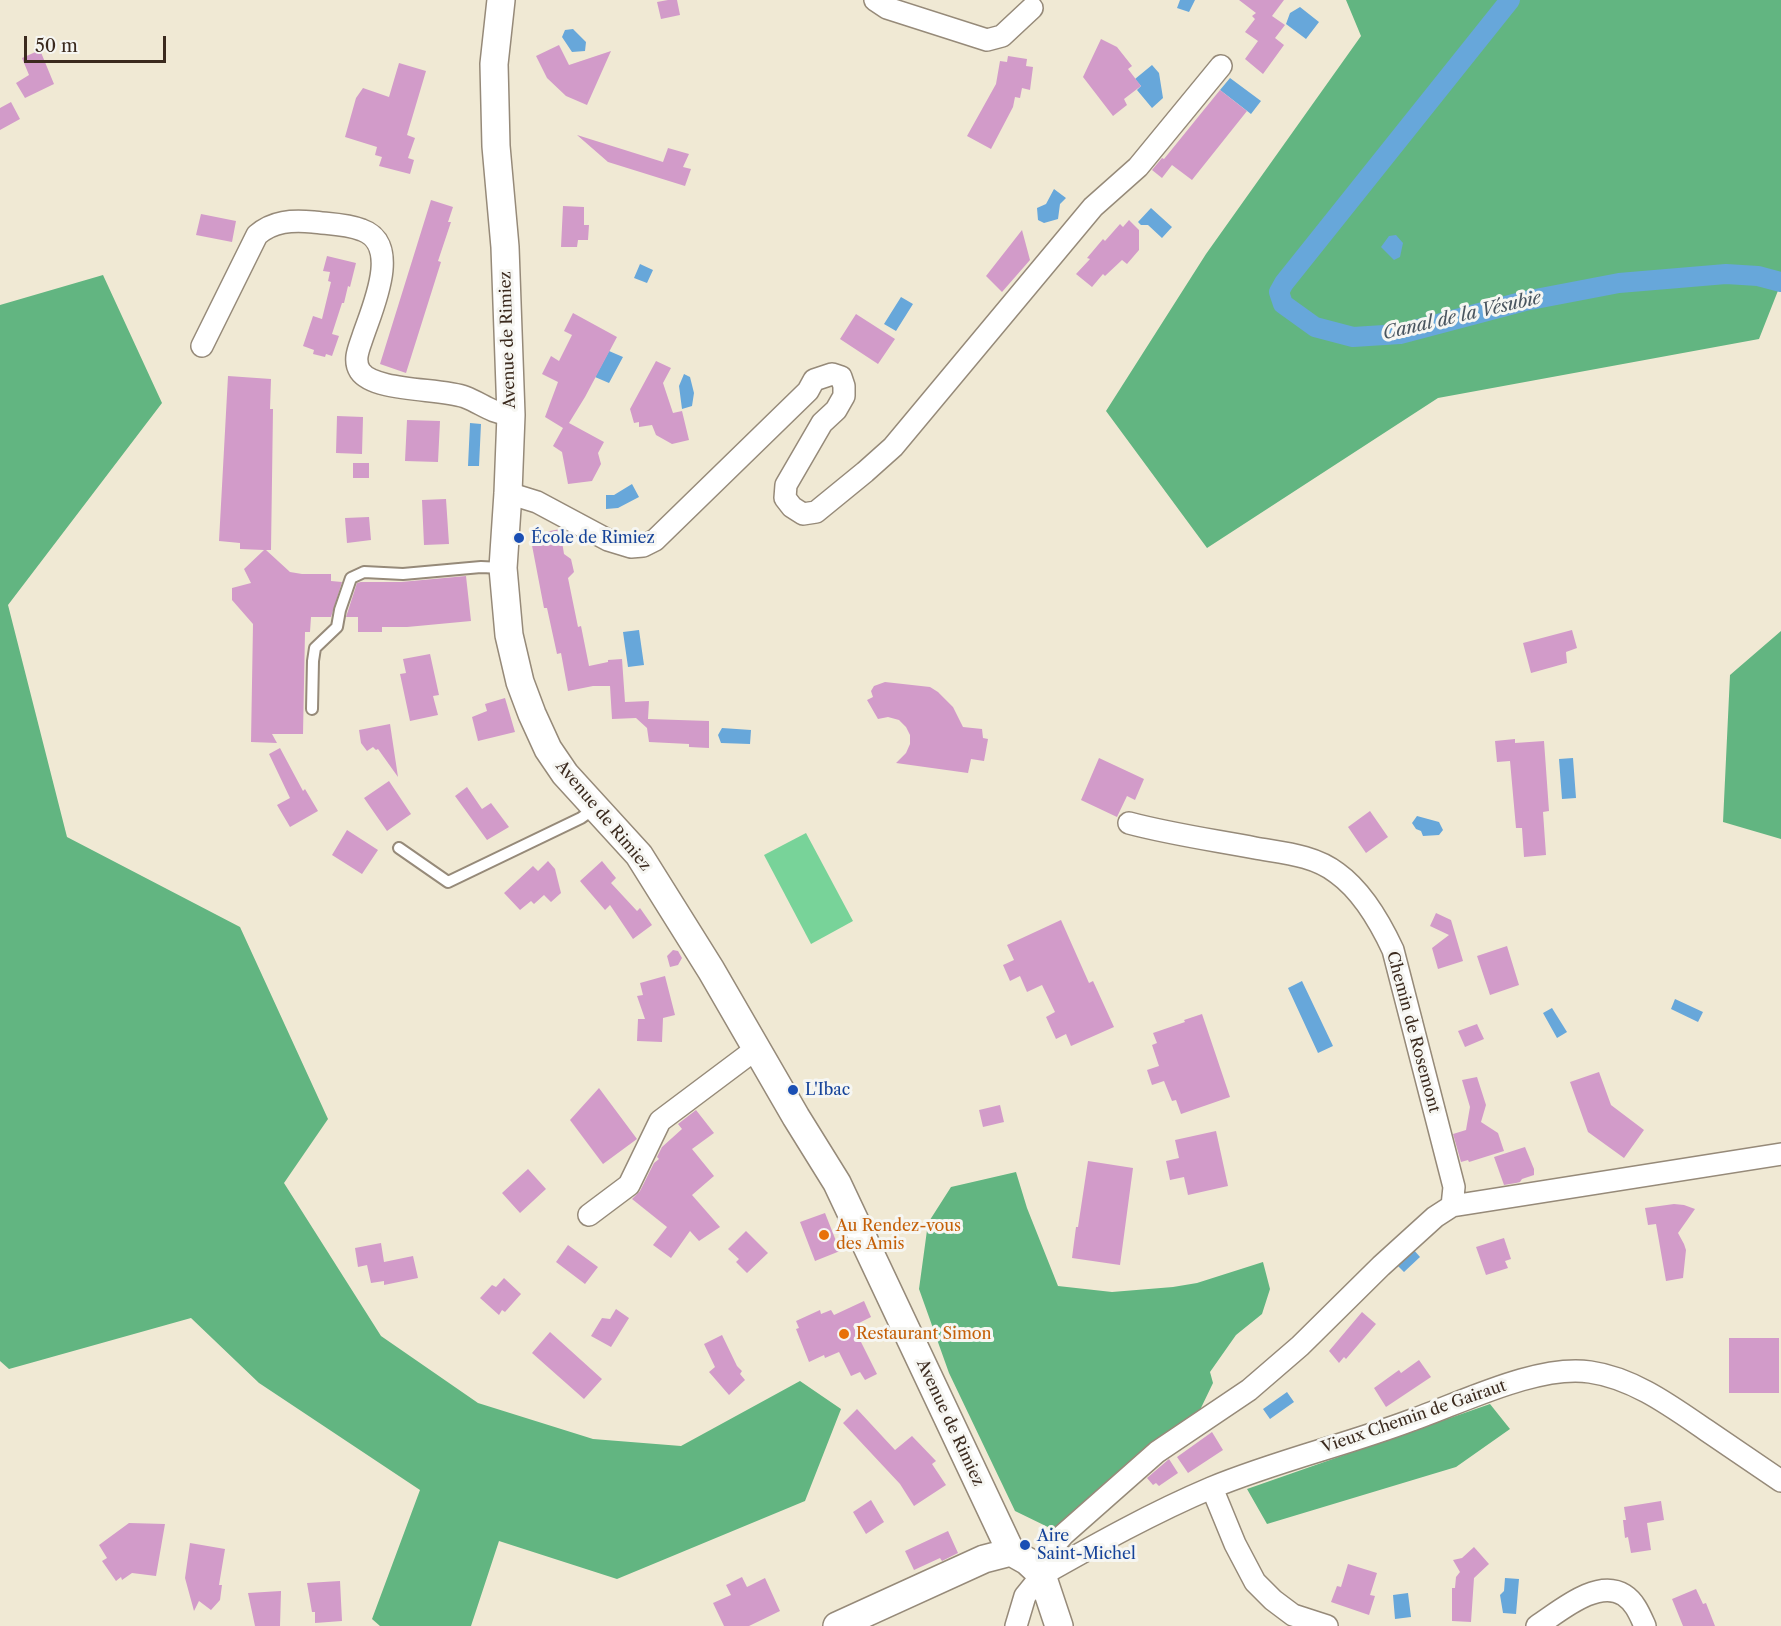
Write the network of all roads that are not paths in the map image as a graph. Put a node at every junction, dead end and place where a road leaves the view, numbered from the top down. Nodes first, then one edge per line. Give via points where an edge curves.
1 (501, 0) edge
2 (875, 0) edge
3 (1032, 8) dead end
4 (1221, 66) dead end
5 (202, 346) dead end
6 (511, 415) junction
7 (508, 492) junction
8 (503, 568) junction
9 (312, 710) dead end
10 (595, 808) junction
11 (1129, 823) dead end
12 (399, 848) dead end
13 (756, 1049) junction
14 (1781, 1154) edge
15 (1452, 1206) junction
16 (589, 1215) dead end
17 (1781, 1481) edge
18 (1212, 1488) junction
19 (1011, 1552) junction
20 (1042, 1575) junction
21 (837, 1626) edge
22 (1016, 1626) edge
23 (1059, 1626) edge
24 (1327, 1626) edge
25 (1537, 1626) edge
26 (1645, 1626) edge

1 - 6 street, Avenue de Rimiez via 494,64
2 - 3 street via 887,8 987,40 1002,36
4 - 7 street via 1138,167 1093,207 893,447 816,512 802,514 792,507 785,498 786,485 822,423 844,396 841,377 832,374 814,380 808,391 655,540 643,546 631,548 608,540 537,502
5 - 6 street via 257,235 267,227 303,221 362,229 379,242 382,267 356,356 358,369 384,385 464,396 490,410
6 - 7 street, Avenue de Rimiez
7 - 8 street, Avenue de Rimiez
8 - 9 lane via 403,574 364,572 351,578 337,627 315,648
8 - 10 street, Avenue de Rimiez via 509,635 532,714 548,749
10 - 12 lane via 448,882
10 - 13 street, Avenue de Rimiez via 639,855
11 - 15 street, Chemin de Rosemont via 1312,859 1337,873 1360,896 1393,950 1454,1187
13 - 16 street via 660,1121 629,1185
13 - 19 street, Avenue de Rimiez via 848,1203
14 - 15 street
15 - 20 street via 1381,1266 1257,1383 1157,1452 1063,1535 1049,1551
17 - 18 street, Vieux Chemin de Gairaut via 1671,1406 1615,1377 1588,1371 1559,1372 1508,1384
18 - 20 street, Vieux Chemin de Gairaut via 1160,1510
18 - 24 street via 1255,1582 1293,1615
19 - 20 street
19 - 21 street via 984,1559
20 - 22 street via 1025,1596
20 - 23 street
25 - 26 street via 1585,1595 1613,1590 1633,1603

